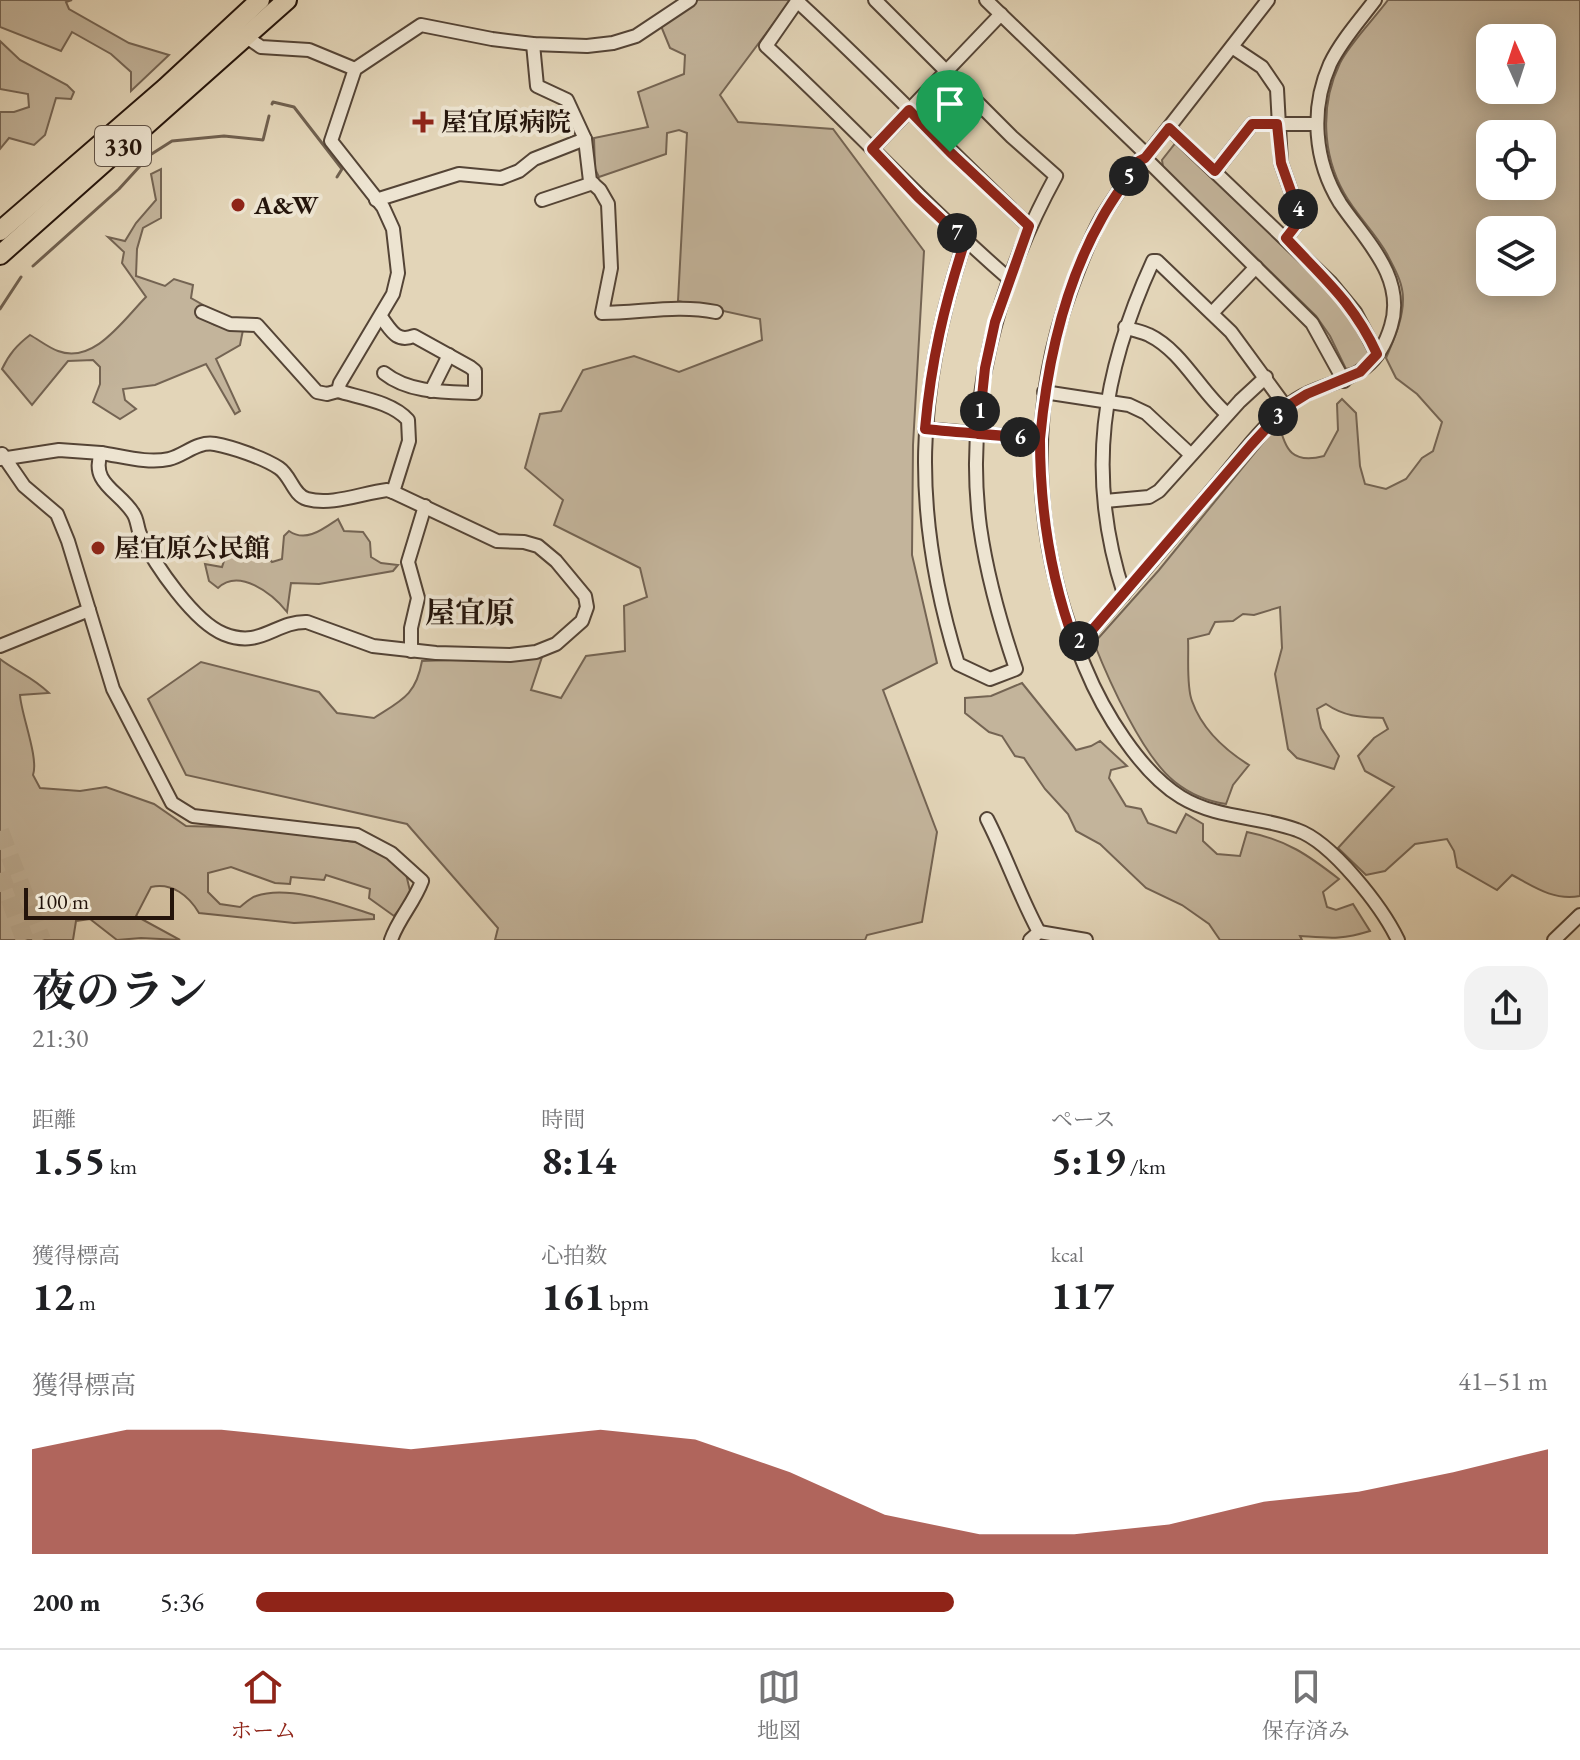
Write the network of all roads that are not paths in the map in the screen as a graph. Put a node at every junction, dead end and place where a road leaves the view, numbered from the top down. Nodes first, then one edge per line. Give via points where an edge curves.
1 (260, 0) edge
2 (287, 0) edge
3 (690, 0) edge
4 (875, 0) edge
5 (986, 0) edge
6 (1268, 0) edge
7 (1375, 0) edge
8 (798, 1) edge
9 (1001, 14) junction
10 (240, 31) junction
11 (533, 44) junction
12 (1232, 47) junction
13 (355, 69) junction
14 (946, 71) junction
15 (909, 110) junction
16 (1277, 124) junction
17 (1316, 124) junction
18 (1169, 128) junction
19 (585, 139) junction
20 (872, 149) junction
21 (1146, 156) junction
22 (1215, 171) junction
23 (593, 183) junction
24 (376, 200) junction
25 (542, 200) dead end
26 (1029, 226) junction
27 (0, 231) edge
28 (1286, 238) junction
29 (965, 241) junction
30 (0, 255) edge
31 (1256, 267) junction
32 (1008, 278) junction
33 (202, 312) dead end
34 (716, 312) dead end
35 (1212, 313) junction
36 (381, 317) junction
37 (1125, 327) junction
38 (1377, 354) junction
39 (449, 355) junction
40 (384, 373) dead end
41 (1266, 377) junction
42 (1344, 381) junction
43 (338, 391) junction
44 (431, 391) junction
45 (1044, 392) junction
46 (1106, 402) junction
47 (1286, 407) junction
48 (1227, 414) junction
49 (925, 429) junction
50 (978, 434) junction
51 (1040, 439) junction
52 (101, 453) junction
53 (1190, 454) junction
54 (2, 457) edge
55 (393, 492) junction
56 (1105, 501) junction
57 (425, 506) junction
58 (1124, 594) junction
59 (89, 610) junction
60 (1075, 644) junction
61 (0, 646) edge
62 (411, 651) junction
63 (987, 819) dead end
64 (1580, 915) edge
65 (1035, 936) edge
66 (391, 940) edge
67 (1086, 940) edge
68 (1398, 940) edge
69 (1554, 940) edge

1 - 10 highway, 330
2 - 10 highway, 330
3 - 11 street via 636,36 613,43
4 - 14 street
5 - 9 street
6 - 12 street
7 - 17 street via 1330,64
8 - 15 street
8 - 20 street via 766,46
9 - 14 street
9 - 21 street
10 - 13 street via 261,47 309,50
10 - 27 highway, 330
10 - 30 highway, 330
11 - 13 street via 421,25
11 - 19 street via 537,86 567,100
12 - 16 street via 1251,57 1275,83
12 - 18 street
13 - 24 street via 331,141
14 - 15 street
14 - 26 street via 1056,176
15 - 20 street
15 - 26 street
16 - 17 street
16 - 22 street via 1252,124
16 - 28 street via 1281,163 1299,214
17 - 38 street via 1330,184 1392,286 1391,325
18 - 21 street
18 - 22 street
19 - 23 street
19 - 24 street via 501,178 459,174
20 - 29 street
21 - 31 street
21 - 45 street via 1091,241 1058,329
22 - 28 street
23 - 25 street
23 - 34 street via 608,204 611,268 602,313 670,307
24 - 36 street via 393,229 398,273
26 - 32 street
28 - 38 street via 1344,297
29 - 32 street
29 - 49 street via 937,336
31 - 35 street
31 - 42 street via 1319,333
32 - 50 street via 985,368
33 - 43 street via 230,324 257,325 317,392
35 - 37 street via 1153,261
35 - 41 street
36 - 39 street via 400,339 414,336
36 - 43 street
37 - 46 street
37 - 48 street via 1163,344
38 - 42 street
39 - 44 street
39 - 44 street via 475,371 475,393
40 - 44 street
41 - 47 street
41 - 48 street
42 - 47 street
43 - 55 street via 401,412 408,420 409,441
45 - 46 street
45 - 51 street
46 - 53 street via 1146,413
46 - 56 street
47 - 58 street
48 - 53 street
49 - 50 street
49 - 50 street via 927,520 945,620 958,664 990,679 1016,669 985,555
50 - 51 street
51 - 60 street via 1049,555
52 - 54 street via 59,450
52 - 55 street via 168,459 215,444 279,468 309,500
52 - 62 street via 98,473 135,515 149,549 205,624 243,639 307,622 373,646
53 - 56 street via 1149,497
54 - 59 street via 24,486 57,514
55 - 57 street
56 - 58 street via 1113,562
57 - 62 street via 408,562 418,598
57 - 62 street via 497,541 538,546 585,596 587,607 565,639 536,652
58 - 60 street
59 - 61 street
59 - 66 street via 113,689 172,803 193,816 357,835 391,853 422,881
60 - 68 street via 1097,696 1124,739 1167,786 1198,806 1311,836 1347,868
63 - 65 street
64 - 69 street
65 - 67 street

